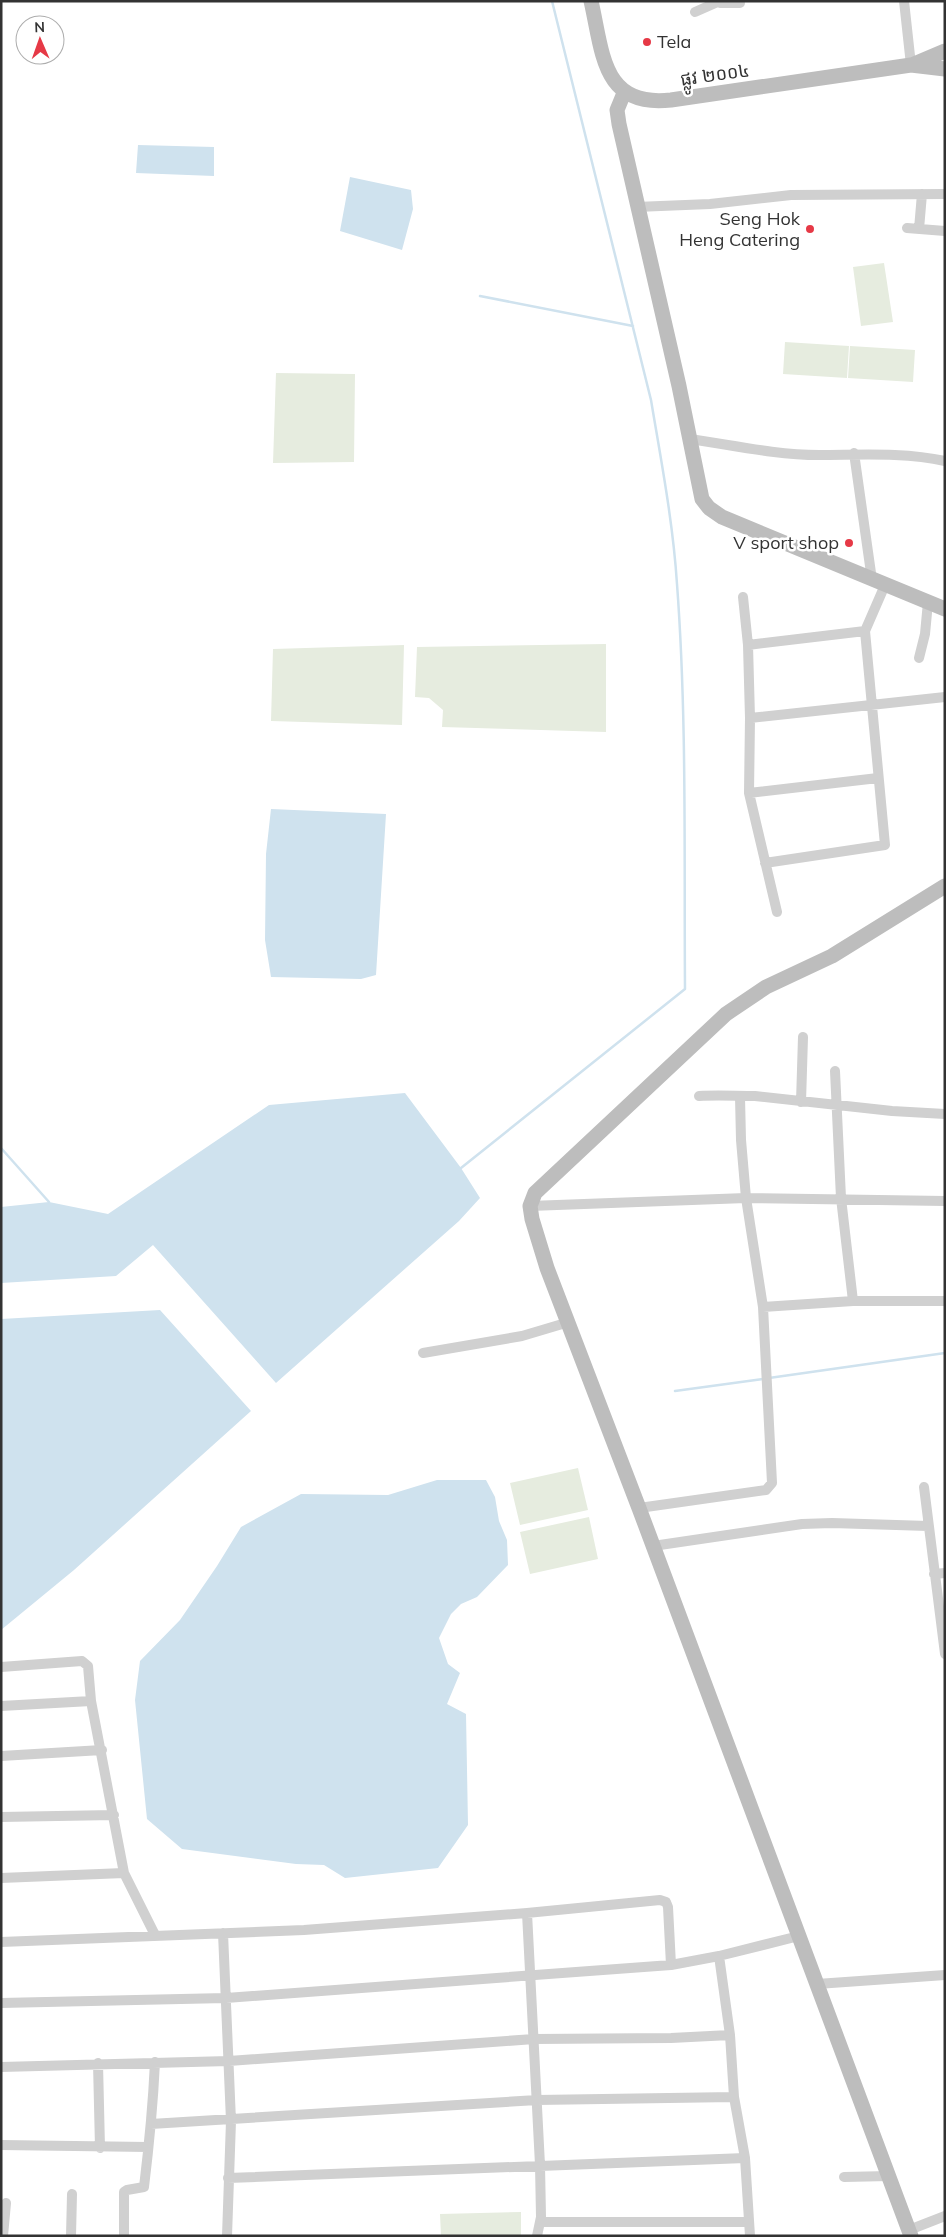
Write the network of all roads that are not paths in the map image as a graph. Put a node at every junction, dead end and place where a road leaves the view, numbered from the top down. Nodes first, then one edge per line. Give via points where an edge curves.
1 (591, 1) edge
2 (904, 1) edge
3 (720, 2) edge
4 (740, 3) dead end
5 (695, 12) dead end
6 (945, 51) edge
7 (911, 66) junction
8 (945, 69) edge
9 (624, 93) junction
10 (922, 194) junction
11 (945, 194) edge
12 (636, 206) junction
13 (907, 228) dead end
14 (920, 229) junction
15 (945, 230) edge
16 (690, 439) junction
17 (854, 453) junction
18 (945, 461) edge
19 (879, 582) junction
20 (744, 597) dead end
21 (928, 602) junction
22 (945, 609) edge
23 (865, 631) junction
24 (748, 646) junction
25 (919, 658) dead end
26 (945, 697) edge
27 (871, 705) junction
28 (750, 718) junction
29 (878, 778) junction
30 (748, 793) junction
31 (764, 863) junction
32 (945, 886) edge
33 (777, 912) dead end
34 (803, 1037) dead end
35 (835, 1070) dead end
36 (699, 1096) dead end
37 (740, 1098) junction
38 (801, 1102) junction
39 (836, 1104) junction
40 (945, 1114) edge
41 (746, 1198) junction
42 (841, 1198) junction
43 (945, 1201) edge
44 (530, 1206) junction
45 (853, 1301) junction
46 (945, 1301) edge
47 (763, 1307) junction
48 (569, 1322) junction
49 (423, 1353) dead end
50 (924, 1487) dead end
51 (640, 1508) junction
52 (928, 1526) junction
53 (653, 1546) junction
54 (945, 1573) edge
55 (934, 1574) junction
56 (945, 1654) edge
57 (1, 1667) edge
58 (91, 1701) junction
59 (1, 1706) edge
60 (102, 1750) junction
61 (1, 1756) edge
62 (114, 1815) junction
63 (1, 1817) edge
64 (124, 1873) junction
65 (1, 1878) edge
66 (527, 1913) junction
67 (223, 1933) junction
68 (154, 1936) junction
69 (799, 1936) junction
70 (1, 1942) edge
71 (719, 1956) junction
72 (671, 1965) junction
73 (945, 1974) edge
74 (531, 1976) junction
75 (817, 1984) junction
76 (226, 1998) junction
77 (1, 2004) edge
78 (730, 2035) junction
79 (534, 2039) junction
80 (229, 2061) junction
81 (155, 2062) junction
82 (98, 2064) junction
83 (1, 2067) edge
84 (734, 2097) junction
85 (537, 2100) junction
86 (231, 2121) junction
87 (151, 2124) junction
88 (1, 2144) edge
89 (148, 2147) junction
90 (100, 2148) junction
91 (744, 2158) junction
92 (540, 2165) junction
93 (889, 2176) junction
94 (844, 2177) dead end
95 (228, 2178) junction
96 (72, 2194) dead end
97 (6, 2203) dead end
98 (945, 2216) edge
99 (540, 2222) junction
100 (749, 2222) junction
101 (910, 2233) edge
102 (3, 2236) edge
103 (71, 2236) edge
104 (124, 2236) edge
105 (226, 2236) edge
106 (537, 2236) edge
107 (750, 2236) edge

1 - 9 street via 608,70
2 - 7 street
3 - 4 street
3 - 5 street
6 - 7 street, ផ្លូវ ២០០៤
7 - 8 street, ផ្លូវ ២០០៤
7 - 9 street, ផ្លូវ ២០០៤ via 654,102
9 - 12 street via 617,110
10 - 11 street
10 - 12 street via 791,195 710,204
10 - 14 street
12 - 16 street
13 - 14 street
14 - 15 street
16 - 17 street via 817,455
16 - 19 street via 702,499 709,508 722,517
17 - 18 street
17 - 19 street
19 - 21 street
19 - 23 street
20 - 24 street
21 - 22 street
21 - 25 street
23 - 24 street
23 - 27 street
24 - 28 street
26 - 27 street
27 - 28 street
27 - 29 street
28 - 30 street
29 - 30 street
29 - 31 street via 885,845
30 - 31 street
31 - 33 street
32 - 44 street via 832,956 766,987 726,1014 534,1193
34 - 38 street
35 - 39 street
36 - 37 street via 733,1095
37 - 38 street via 755,1096
37 - 41 street
38 - 39 street
39 - 40 street
39 - 42 street
41 - 42 street
41 - 44 street
41 - 47 street
42 - 43 street
42 - 45 street
44 - 48 street via 547,1268
45 - 46 street
45 - 47 street
47 - 51 street via 772,1482 769,1488
48 - 49 street via 522,1336
48 - 51 street
50 - 52 street
51 - 53 street
52 - 53 street via 802,1524
52 - 55 street
53 - 69 street
54 - 55 street
55 - 56 street
57 - 58 street via 86,1662
58 - 59 street
58 - 60 street
60 - 61 street
60 - 62 street
62 - 63 street
62 - 64 street
64 - 65 street
64 - 68 street
66 - 67 street
66 - 72 street via 666,1902
66 - 74 street
67 - 68 street
67 - 76 street
68 - 70 street
69 - 71 street
69 - 75 street
71 - 72 street
71 - 78 street
72 - 74 street
73 - 75 street
74 - 76 street
74 - 79 street
75 - 93 street
76 - 77 street
76 - 80 street
78 - 79 street
78 - 84 street
79 - 80 street
79 - 85 street
80 - 81 street
80 - 86 street
81 - 82 street
81 - 87 street
82 - 83 street
82 - 90 street
84 - 85 street
84 - 91 street
85 - 86 street
85 - 92 street
86 - 87 street
86 - 95 street
87 - 89 street
88 - 90 street
89 - 90 street
89 - 104 street via 144,2187 127,2190 122,2196
91 - 92 street
91 - 100 street
92 - 95 street
92 - 99 street
93 - 94 street
93 - 101 street
95 - 105 street
96 - 103 street
97 - 102 street
98 - 101 street
99 - 100 street
99 - 106 street
100 - 107 street

